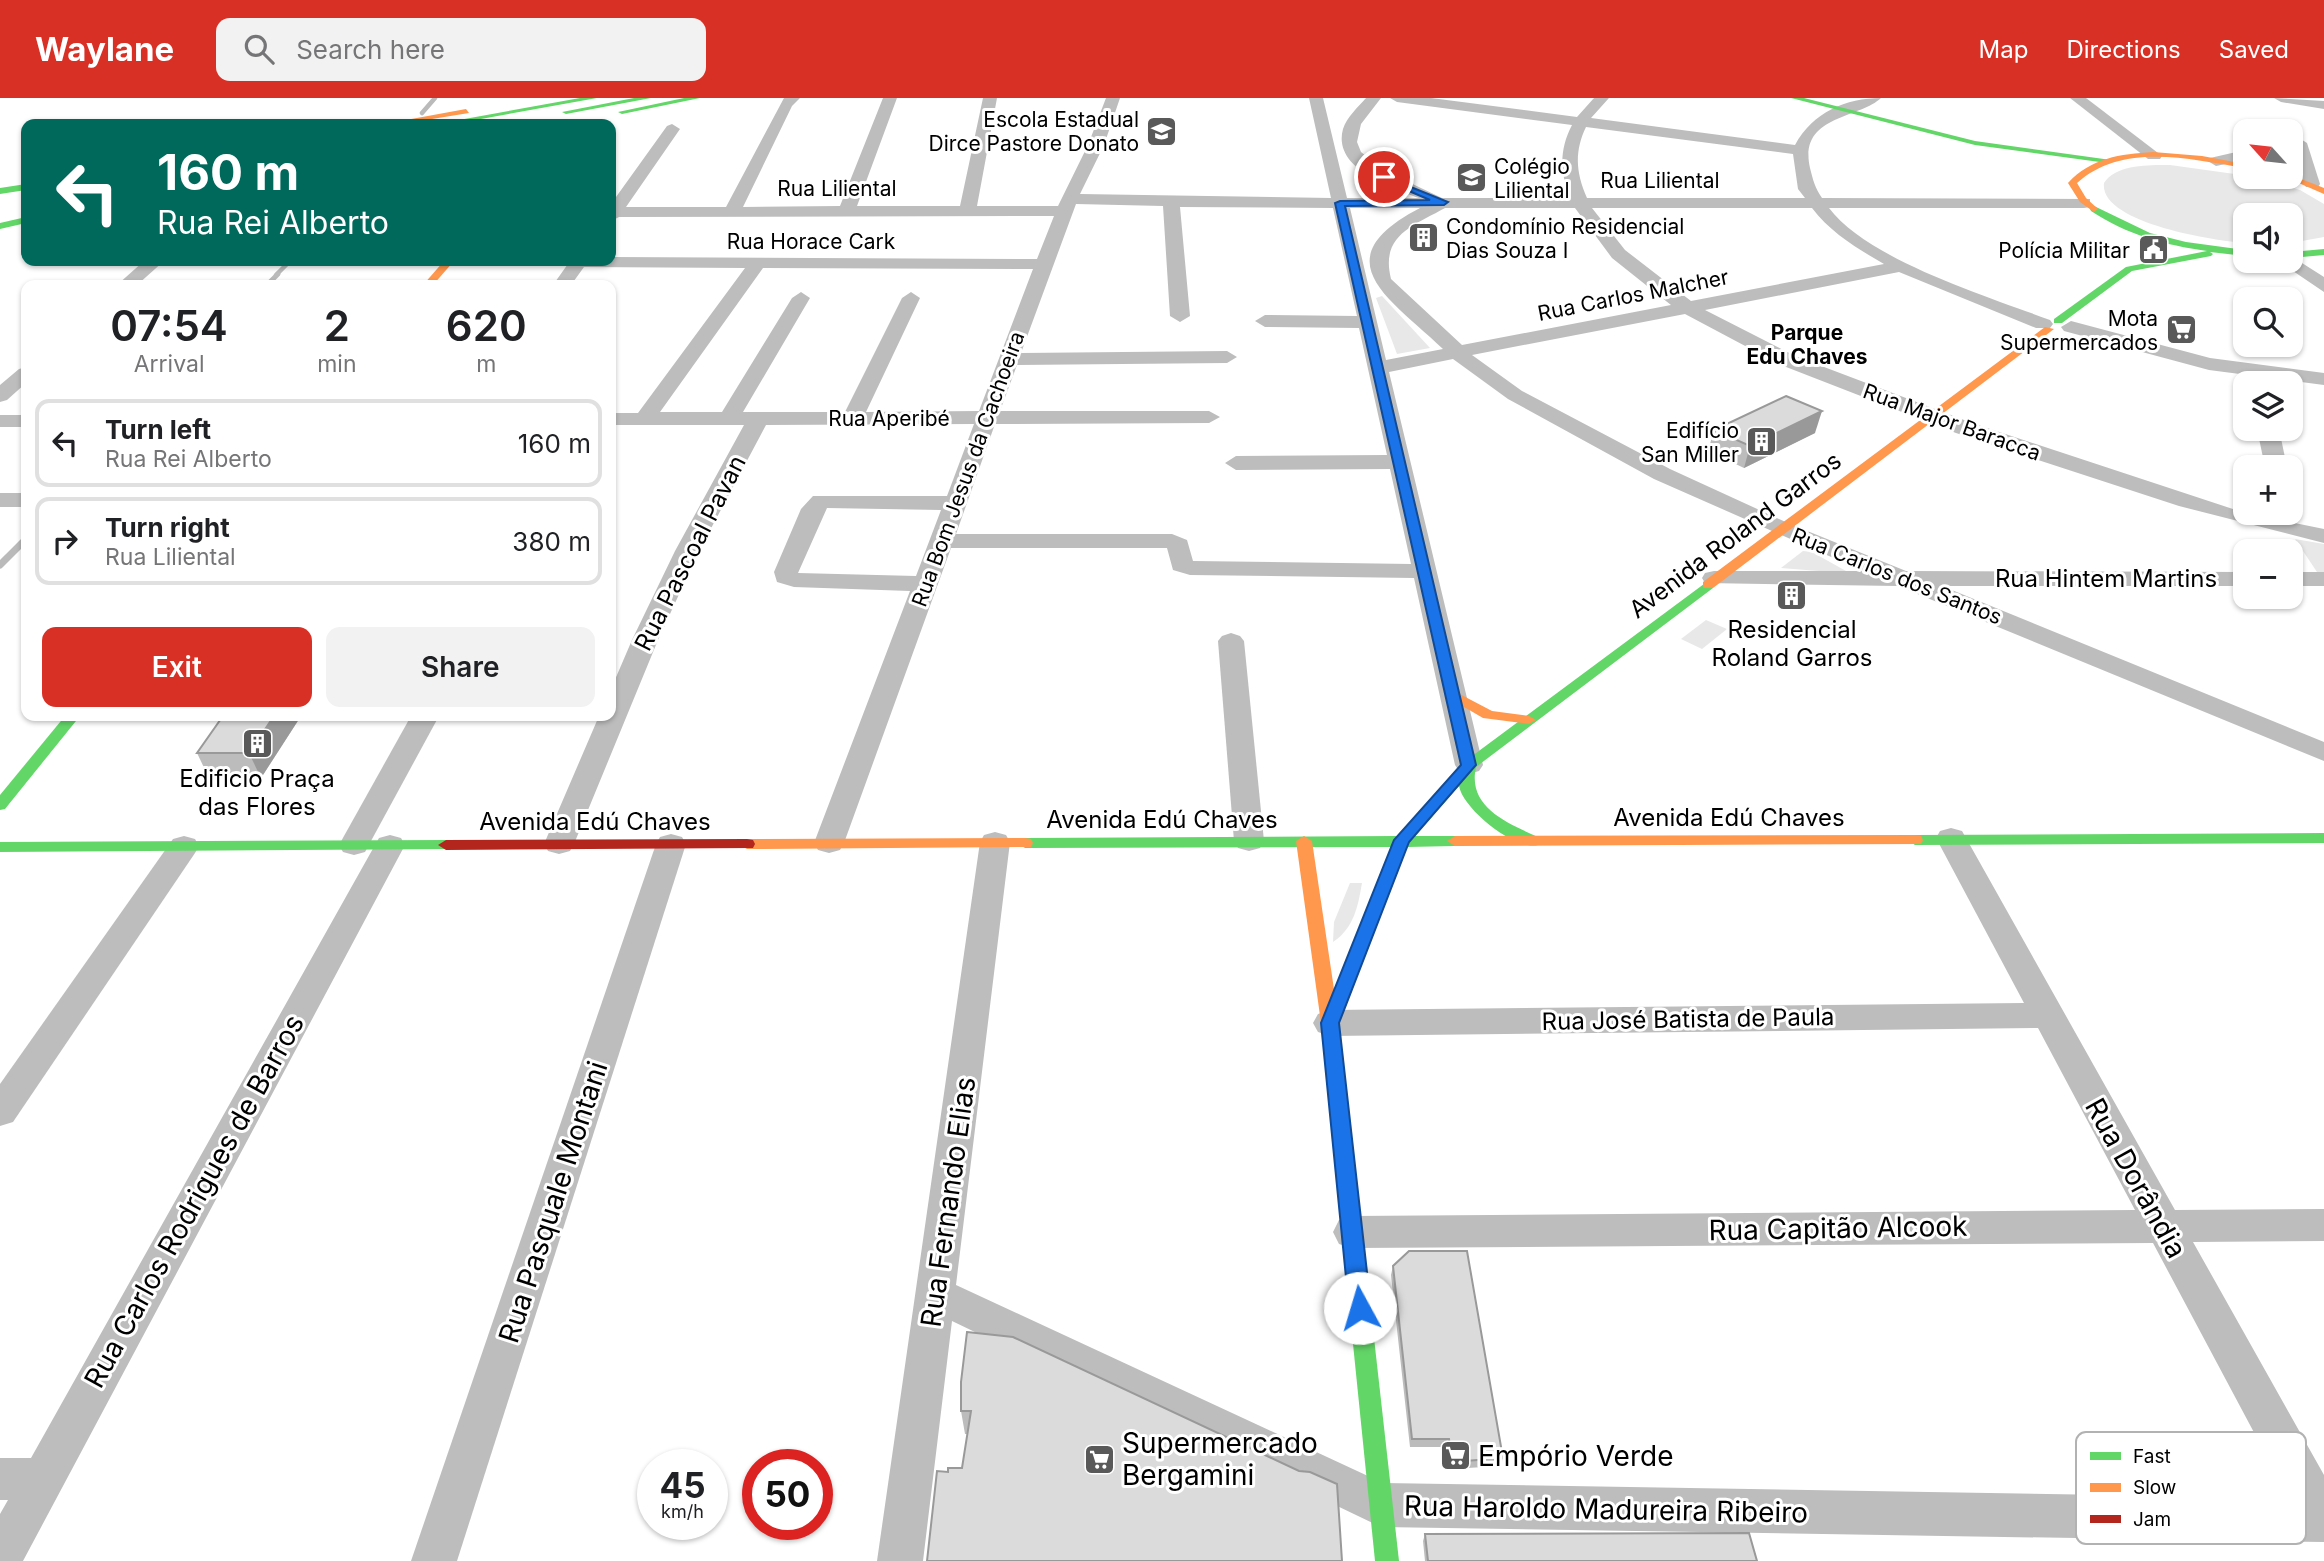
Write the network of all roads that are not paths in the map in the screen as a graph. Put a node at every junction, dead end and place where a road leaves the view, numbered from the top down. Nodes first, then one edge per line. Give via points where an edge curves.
1 (537, 98) edge
2 (593, 98) edge
3 (647, 98) edge
4 (696, 98) edge
5 (890, 98) edge
6 (990, 98) edge
7 (1113, 98) edge
8 (1316, 98) edge
9 (1374, 98) edge
10 (1396, 98) edge
11 (1602, 98) edge
12 (1795, 98) edge
13 (1874, 98) edge
14 (2077, 98) edge
15 (2281, 98) edge
16 (789, 101) edge
17 (2324, 105) edge
18 (1839, 109) junction
19 (417, 119) edge
20 (470, 119) edge
21 (527, 119) edge
22 (589, 119) edge
23 (1582, 121) junction
24 (672, 129) dead end
25 (2315, 132) dead end
26 (2303, 139) edge
27 (1975, 143) junction
28 (1801, 150) junction
29 (2154, 156) junction
30 (2233, 157) edge
31 (2303, 159) edge
32 (2108, 160) junction
33 (2216, 161) junction
34 (2233, 164) edge
35 (2036, 168) dead end
36 (21, 188) edge
37 (2318, 188) edge
38 (0, 191) edge
39 (21, 199) edge
40 (1171, 201) junction
41 (0, 202) edge
42 (1444, 202) junction
43 (1340, 203) junction
44 (1579, 203) junction
45 (1814, 203) junction
46 (2084, 203) junction
47 (1066, 205) junction
48 (616, 207) edge
49 (21, 209) edge
50 (847, 210) junction
51 (968, 210) junction
52 (732, 211) junction
53 (0, 213) edge
54 (616, 213) edge
55 (21, 221) edge
56 (2113, 221) junction
57 (0, 226) edge
58 (2224, 251) junction
59 (2233, 252) edge
60 (2324, 253) edge
61 (2303, 254) edge
62 (2125, 257) junction
63 (616, 263) edge
64 (1043, 264) junction
65 (756, 265) junction
66 (149, 266) edge
67 (445, 266) edge
68 (1898, 267) junction
69 (2303, 271) edge
70 (132, 280) edge
71 (432, 280) edge
72 (2324, 286) edge
73 (801, 298) dead end
74 (911, 298) dead end
75 (1687, 308) junction
76 (1180, 316) dead end
77 (1265, 321) dead end
78 (1365, 322) junction
79 (2058, 326) junction
80 (1455, 352) junction
81 (1227, 357) dead end
82 (1007, 359) junction
83 (1376, 368) junction
84 (2233, 372) edge
85 (21, 377) edge
86 (2303, 379) edge
87 (2324, 379) edge
88 (0, 396) edge
89 (1932, 416) junction
90 (1209, 417) dead end
91 (852, 418) junction
92 (985, 418) junction
93 (645, 419) junction
94 (728, 419) junction
95 (758, 419) junction
96 (616, 420) edge
97 (0, 421) edge
98 (21, 421) edge
99 (1398, 462) junction
100 (1236, 463) dead end
101 (0, 500) edge
102 (21, 500) edge
103 (955, 503) junction
104 (2233, 508) edge
105 (2297, 525) edge
106 (1782, 529) junction
107 (2324, 536) edge
108 (941, 541) junction
109 (1423, 571) junction
110 (1903, 578) junction
111 (1714, 579) junction
112 (2233, 579) edge
113 (2303, 579) edge
114 (2324, 579) edge
115 (925, 584) junction
116 (1231, 640) dead end
117 (1452, 694) junction
118 (616, 709) edge
119 (1529, 720) junction
120 (70, 721) edge
121 (423, 721) edge
122 (611, 721) edge
123 (2324, 752) edge
124 (1469, 765) junction
125 (1419, 795) dead end
126 (0, 805) edge
127 (1375, 825) dead end
128 (1951, 838) junction
129 (2324, 838) edge
130 (1357, 840) junction
131 (1402, 840) junction
132 (1249, 841) junction
133 (1304, 841) junction
134 (1532, 841) junction
135 (995, 842) junction
136 (829, 843) junction
137 (559, 844) junction
138 (671, 844) junction
139 (372, 845) junction
140 (184, 846) junction
141 (0, 847) edge
142 (1344, 858) dead end
143 (1328, 892) dead end
144 (1315, 924) junction
145 (2046, 1015) junction
146 (1330, 1023) junction
147 (0, 1112) edge
148 (2162, 1225) junction
149 (2324, 1225) edge
150 (1352, 1232) junction
151 (935, 1294) junction
152 (2276, 1432) edge
153 (21, 1479) edge
154 (2306, 1486) edge
155 (1381, 1505) junction
156 (2076, 1515) edge
157 (2306, 1519) edge
158 (2324, 1519) edge
159 (0, 1558) edge
160 (434, 1561) edge
161 (900, 1561) edge
162 (1387, 1561) edge

1 - 19 main road
2 - 20 main road
3 - 21 main road
4 - 22 main road
5 - 50 street
6 - 51 street
7 - 47 street, Rua Bom Jesus da Cachoeira
8 - 43 street
9 - 42 street via 1349,134 1355,156 1372,172
10 - 23 street
11 - 23 street, Rua Major Baracca
12 - 18 main road
13 - 18 street
14 - 29 street
15 - 17 street
16 - 52 street
18 - 27 main road
18 - 28 street via 1820,123
23 - 28 street
23 - 44 street, Rua Major Baracca via 1566,158
24 - 48 street
25 - 26 street
27 - 32 main road
27 - 35 main road
28 - 45 street via 1800,171
29 - 32 main road
29 - 33 main road
30 - 33 street
31 - 37 street
32 - 46 main road via 2066,181
33 - 34 main road
36 - 38 main road
39 - 41 main road
40 - 43 street, Rua Liliental
40 - 47 street, Rua Liliental
40 - 76 street
42 - 43 street, Rua Liliental
42 - 44 street, Rua Liliental
42 - 80 street, Rua Carlos dos Santos via 1386,239 1377,252 1377,268 1382,281
43 - 78 street
44 - 45 street, Rua Liliental
44 - 75 street, Rua Major Baracca via 1623,258
45 - 46 street, Rua Liliental
45 - 68 street
46 - 56 main road
47 - 51 street, Rua Liliental
47 - 64 street, Rua Bom Jesus da Cachoeira
49 - 53 main road
50 - 51 street, Rua Liliental
50 - 52 street, Rua Liliental
52 - 54 street, Rua Liliental
55 - 57 main road
56 - 58 main road via 2184,244
56 - 62 main road
58 - 59 main road
58 - 62 main road
60 - 61 main road
62 - 79 main road, Avenida Roland Garros
63 - 65 street, Rua Horace Cark
64 - 65 street, Rua Horace Cark
64 - 82 street, Rua Bom Jesus da Cachoeira
65 - 93 street
66 - 70 street
67 - 71 main road
68 - 75 street, Rua Carlos Malcher
68 - 79 street
69 - 72 street
73 - 94 street
74 - 91 street
75 - 80 street, Rua Carlos Malcher
75 - 89 street, Rua Major Baracca via 1805,368
77 - 78 street
78 - 83 street
79 - 84 street
79 - 89 main road, Avenida Roland Garros
80 - 83 street, Rua Carlos Malcher
80 - 106 street, Rua Carlos dos Santos via 1515,395 1582,433
81 - 82 street
82 - 92 street, Rua Bom Jesus da Cachoeira
83 - 99 street
85 - 88 street
86 - 87 street
89 - 104 street, Rua Major Baracca via 2118,481
89 - 106 main road, Avenida Roland Garros
90 - 92 street, Rua Aperibé
91 - 92 street, Rua Aperibé
91 - 95 street, Rua Aperibé
92 - 103 street, Rua Bom Jesus da Cachoeira
93 - 94 street, Rua Aperibé
93 - 96 street, Rua Aperibé
94 - 95 street, Rua Aperibé
95 - 118 street, Rua Pascoal Pavan via 687,551
97 - 98 street
99 - 100 street
99 - 109 street
101 - 102 street
103 - 108 street, Rua Bom Jesus da Cachoeira
103 - 115 street via 821,501 813,509 786,572 786,577 794,580
105 - 107 street, Rua Major Baracca
106 - 110 street, Rua Carlos dos Santos
106 - 111 main road, Avenida Roland Garros
108 - 109 street via 1167,541 1178,543 1180,561 1190,568
108 - 115 street, Rua Bom Jesus da Cachoeira
109 - 117 street
110 - 111 street, Rua Hintem Martins
110 - 112 street, Rua Hintem Martins
110 - 123 street, Rua Carlos dos Santos
111 - 119 main road, Avenida Roland Garros
113 - 114 street
115 - 136 street, Rua Bom Jesus da Cachoeira
116 - 132 street
117 - 119 main road via 1488,718
117 - 124 street
119 - 124 main road, Avenida Roland Garros
120 - 126 main road
121 - 139 street, Rua Carlos Rodrigues de Barros
122 - 137 street, Rua Pascoal Pavan
124 - 125 main road, Avenida Roland Garros
124 - 131 main road, Avenida Roland Garros
124 - 134 main road via 1465,784 1473,798 1508,828
127 - 130 main road
128 - 129 main road, Avenida Edú Chaves
128 - 134 main road, Avenida Edú Chaves
128 - 145 street, Rua Dorândia
130 - 131 main road, Avenida Edú Chaves
130 - 133 main road, Avenida Edú Chaves
130 - 142 main road
131 - 134 main road, Avenida Edú Chaves
131 - 146 main road, Avenida Roland Garros
132 - 133 main road, Avenida Edú Chaves
132 - 135 main road, Avenida Edú Chaves
133 - 144 main road, Avenida Roland Garros
135 - 136 main road, Avenida Edú Chaves
135 - 151 street, Rua Fernando Elias
136 - 138 main road, Avenida Edú Chaves
137 - 138 main road, Avenida Edú Chaves
137 - 139 main road, Avenida Edú Chaves
138 - 160 street, Rua Pasquale Montani
139 - 140 main road, Avenida Edú Chaves
139 - 153 street, Rua Carlos Rodrigues de Barros
140 - 141 main road, Avenida Edú Chaves
140 - 147 street
143 - 144 main road
144 - 146 main road, Avenida Roland Garros
145 - 146 street, Rua José Batista de Paula
145 - 148 street, Rua Dorândia
146 - 150 main road, Avenida Roland Garros
148 - 149 street, Rua Capitão Alcook
148 - 150 street, Rua Capitão Alcook
148 - 152 street, Rua Dorândia
150 - 155 main road, Avenida Roland Garros
151 - 155 street, Rua Haroldo Madureira Ribeiro
151 - 161 street, Rua Fernando Elias
153 - 159 street, Rua Carlos Rodrigues de Barros
154 - 158 street, Rua Dorândia
155 - 156 street, Rua Haroldo Madureira Ribeiro
155 - 162 main road, Avenida Roland Garros
157 - 158 street, Rua Haroldo Madureira Ribeiro

